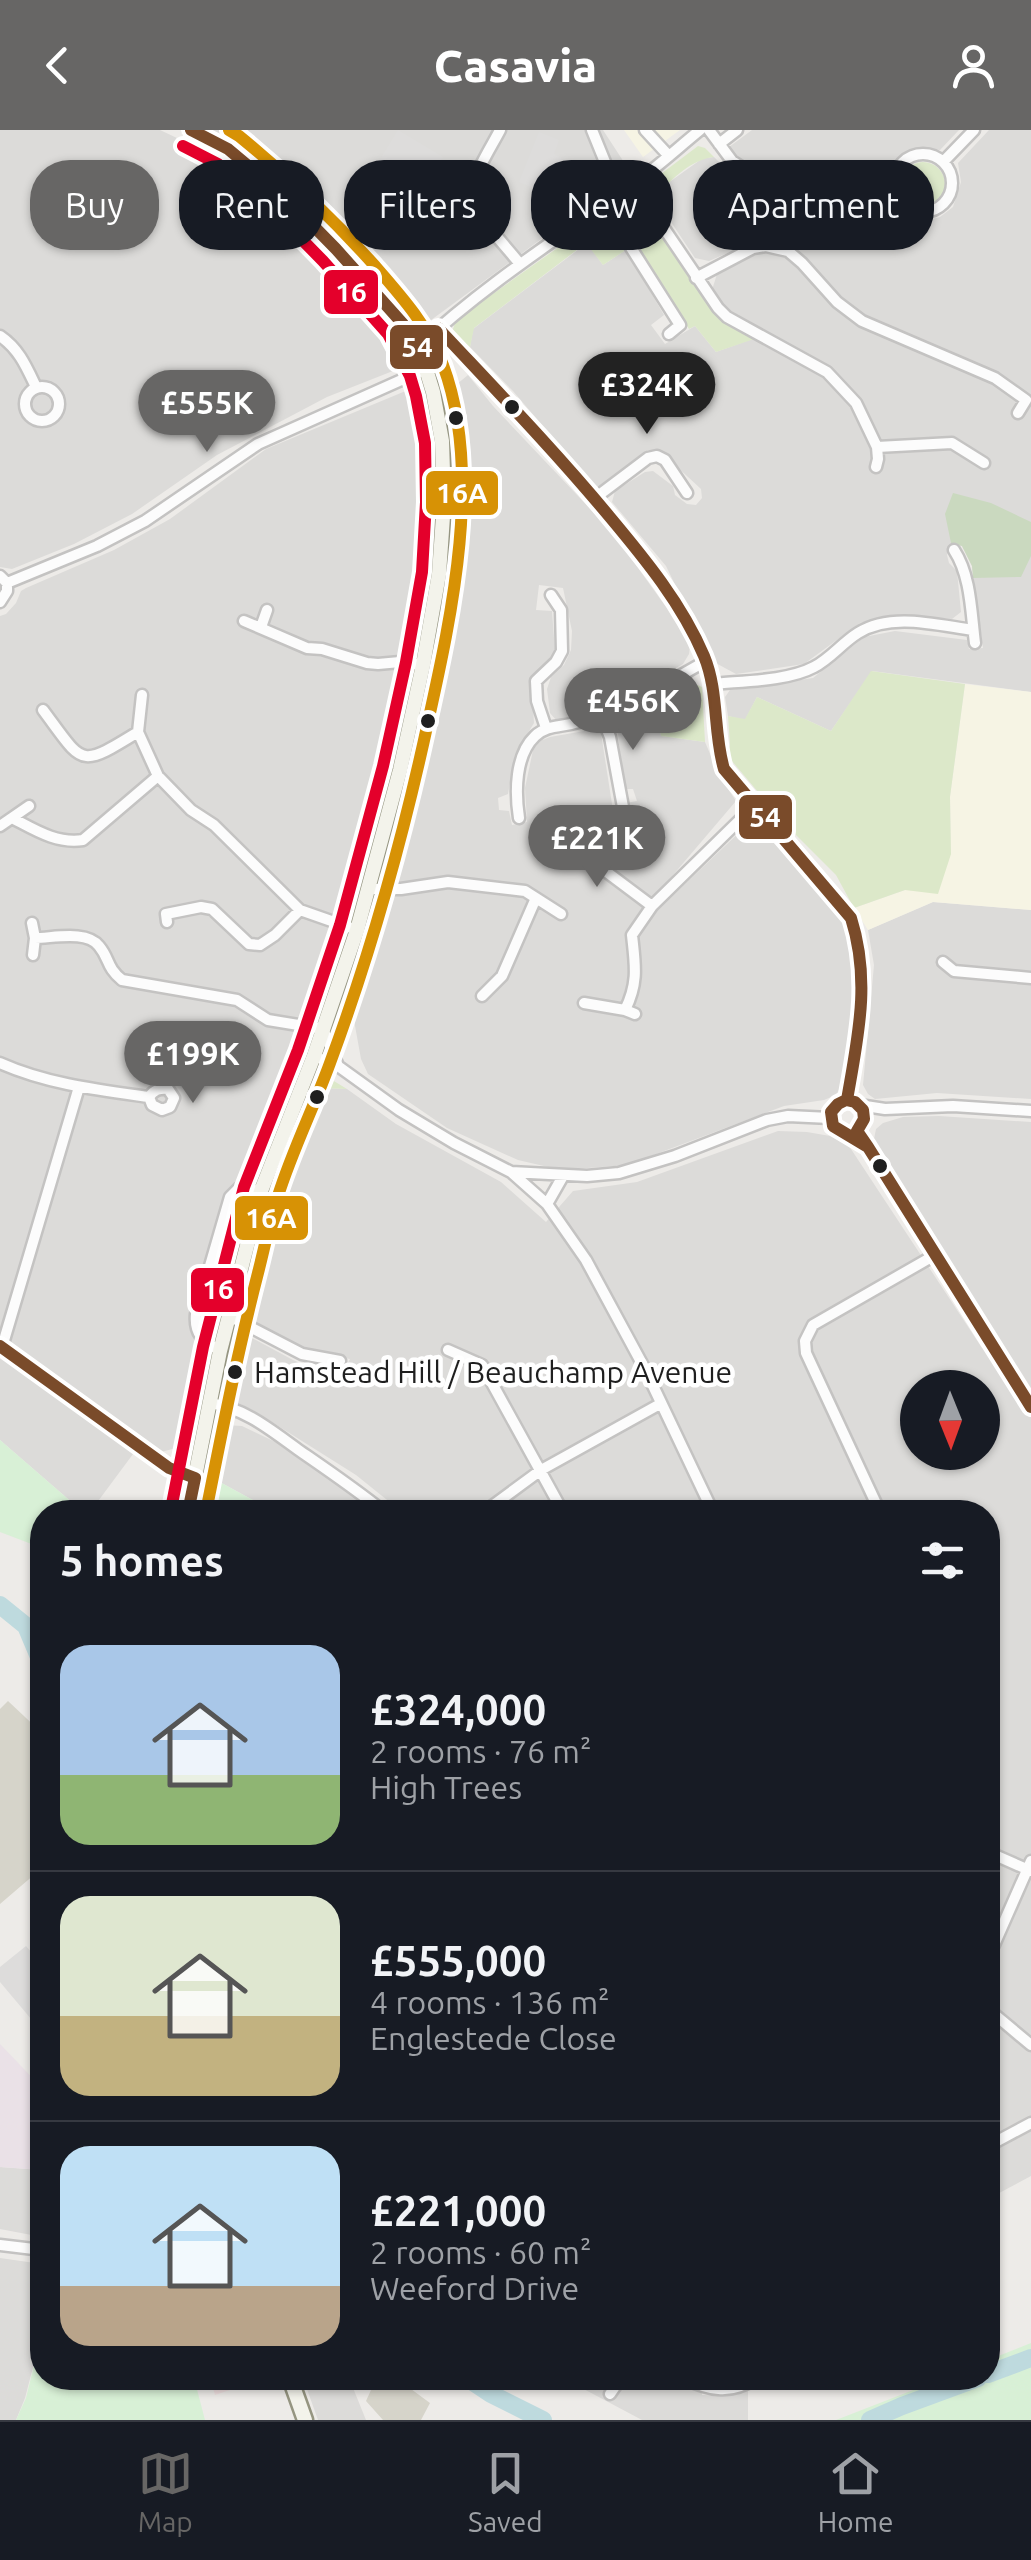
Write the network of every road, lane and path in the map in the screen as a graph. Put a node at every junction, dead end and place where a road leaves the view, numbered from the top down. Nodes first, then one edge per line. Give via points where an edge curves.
1 (191, 130) edge
2 (500, 130) edge
3 (592, 130) edge
4 (644, 130) edge
5 (700, 130) edge
6 (709, 130) edge
7 (736, 130) edge
8 (974, 130) edge
9 (718, 144) junction
10 (669, 156) junction
11 (605, 160) edge
12 (664, 160) edge
13 (731, 160) edge
14 (942, 162) junction
15 (673, 243) edge
16 (540, 250) edge
17 (632, 250) edge
18 (520, 264) junction
19 (696, 278) junction
20 (438, 328) junction
21 (669, 334) dead end
22 (0, 336) edge
23 (416, 348) junction
24 (426, 369) junction
25 (36, 387) dead end
26 (1018, 413) dead end
27 (876, 447) junction
28 (984, 463) dead end
29 (876, 467) dead end
30 (687, 494) dead end
31 (595, 498) junction
32 (954, 550) dead end
33 (3, 580) edge
34 (550, 595) dead end
35 (0, 602) edge
36 (266, 610) dead end
37 (244, 621) dead end
38 (261, 627) junction
39 (706, 662) junction
40 (424, 665) junction
41 (714, 684) junction
42 (142, 696) dead end
43 (43, 710) dead end
44 (601, 715) junction
45 (546, 728) junction
46 (138, 732) junction
47 (158, 776) junction
48 (625, 800) dead end
49 (516, 801) junction
50 (500, 804) dead end
51 (29, 806) dead end
52 (754, 806) junction
53 (14, 818) junction
54 (518, 818) dead end
55 (0, 826) edge
56 (613, 855) dead end
57 (368, 888) junction
58 (536, 898) junction
59 (652, 906) junction
60 (300, 910) junction
61 (561, 914) dead end
62 (167, 922) dead end
63 (32, 923) dead end
64 (357, 930) junction
65 (35, 938) junction
66 (33, 955) dead end
67 (943, 962) dead end
68 (1031, 978) edge
69 (482, 996) dead end
70 (584, 1002) dead end
71 (323, 1029) junction
72 (314, 1056) junction
73 (0, 1063) edge
74 (338, 1066) junction
75 (79, 1086) junction
76 (150, 1098) dead end
77 (848, 1100) junction
78 (859, 1105) junction
79 (885, 1109) junction
80 (1031, 1111) edge
81 (830, 1118) junction
82 (855, 1130) junction
83 (511, 1172) junction
84 (563, 1176) junction
85 (261, 1191) junction
86 (547, 1204) junction
87 (934, 1255) junction
88 (229, 1316) junction
89 (1, 1347) edge
90 (448, 1350) dead end
91 (220, 1351) junction
92 (340, 1361) dead end
93 (210, 1403) junction
94 (660, 1404) junction
95 (1031, 1407) edge
96 (541, 1470) junction
97 (195, 1478) junction
98 (190, 1500) edge
99 (369, 1500) edge
100 (500, 1500) edge
101 (557, 1500) edge
102 (707, 1500) edge
103 (874, 1500) edge
104 (1000, 1856) edge
105 (1030, 1867) edge
106 (1000, 1932) edge
107 (1000, 2018) edge
108 (1031, 2045) edge
109 (1031, 2123) edge
110 (1000, 2140) edge
111 (0, 2245) edge
112 (30, 2249) edge
113 (294, 2390) edge
114 (613, 2390) edge
115 (610, 2394) dead end
116 (305, 2420) edge

1 - 23 main road via 228,148 284,196 404,324
2 - 18 street via 471,196
3 - 11 street
4 - 10 street
5 - 10 street
6 - 9 street
7 - 9 street
8 - 14 street
9 - 13 street
10 - 12 street
14 - 14 street via 952,182 940,207 919,212 900,202 894,182 903,162 923,154
15 - 19 street
16 - 18 street
17 - 21 street via 680,325
18 - 20 street
19 - 26 street via 754,248 788,251 862,321 994,378 1026,400
19 - 27 street via 727,317 826,372 856,403
20 - 23 street
20 - 31 street
22 - 25 street via 22,356
23 - 24 main road
24 - 33 street via 258,444 146,521 97,546
24 - 40 main road via 442,441 444,502
27 - 28 street via 952,444
27 - 29 street
30 - 31 street via 657,456
31 - 39 street via 666,586
32 - 41 street via 966,577 974,636 924,623 880,624 814,668
33 - 35 street via 8,592
34 - 45 street via 561,610 562,652 536,681
36 - 38 street
37 - 38 street
38 - 40 street via 307,648 367,663
39 - 41 street
39 - 44 street
40 - 57 main road
41 - 52 street via 719,754
42 - 46 street
43 - 46 street via 83,757 98,756
44 - 45 street
44 - 48 street
45 - 49 street via 523,754
46 - 47 street
47 - 53 street via 83,840 59,840
47 - 60 street
49 - 50 street
49 - 54 street
51 - 53 street
52 - 59 street
52 - 77 street via 851,918 858,935 865,977
53 - 55 street
56 - 59 street via 604,870
57 - 58 street via 448,882 525,890
57 - 64 main road
58 - 61 street
58 - 69 street via 502,976
59 - 70 street via 632,935 630,1012
60 - 62 street via 260,945 249,944 212,909 166,914
60 - 64 street
63 - 65 street
64 - 71 main road
65 - 66 street
65 - 71 street via 87,936 122,980 237,1000 268,1020
67 - 68 street via 954,970
71 - 72 main road
71 - 74 street
72 - 74 street
72 - 85 main road
73 - 75 street
74 - 83 street via 454,1144
75 - 76 street
75 - 89 street
77 - 78 street
77 - 81 street via 836,1104
78 - 79 street
78 - 82 street via 864,1113
79 - 80 street
79 - 82 street
81 - 82 street via 837,1130
81 - 84 street via 767,1120 619,1173
82 - 87 street
83 - 84 street
83 - 86 street
84 - 86 street
85 - 88 main road
85 - 91 street via 239,1188 230,1197 196,1314 200,1336
86 - 94 street via 586,1260
87 - 95 street
87 - 103 street via 813,1326 804,1341
88 - 91 main road
88 - 92 street via 302,1354
89 - 97 street via 169,1468
90 - 96 street via 482,1364
91 - 93 main road
93 - 97 main road
93 - 99 street via 252,1417
94 - 96 street
94 - 102 street
96 - 100 street
96 - 101 street
97 - 98 main road
104 - 105 street
105 - 106 street
107 - 108 street
109 - 110 street
111 - 112 street
113 - 116 main road
114 - 115 street

